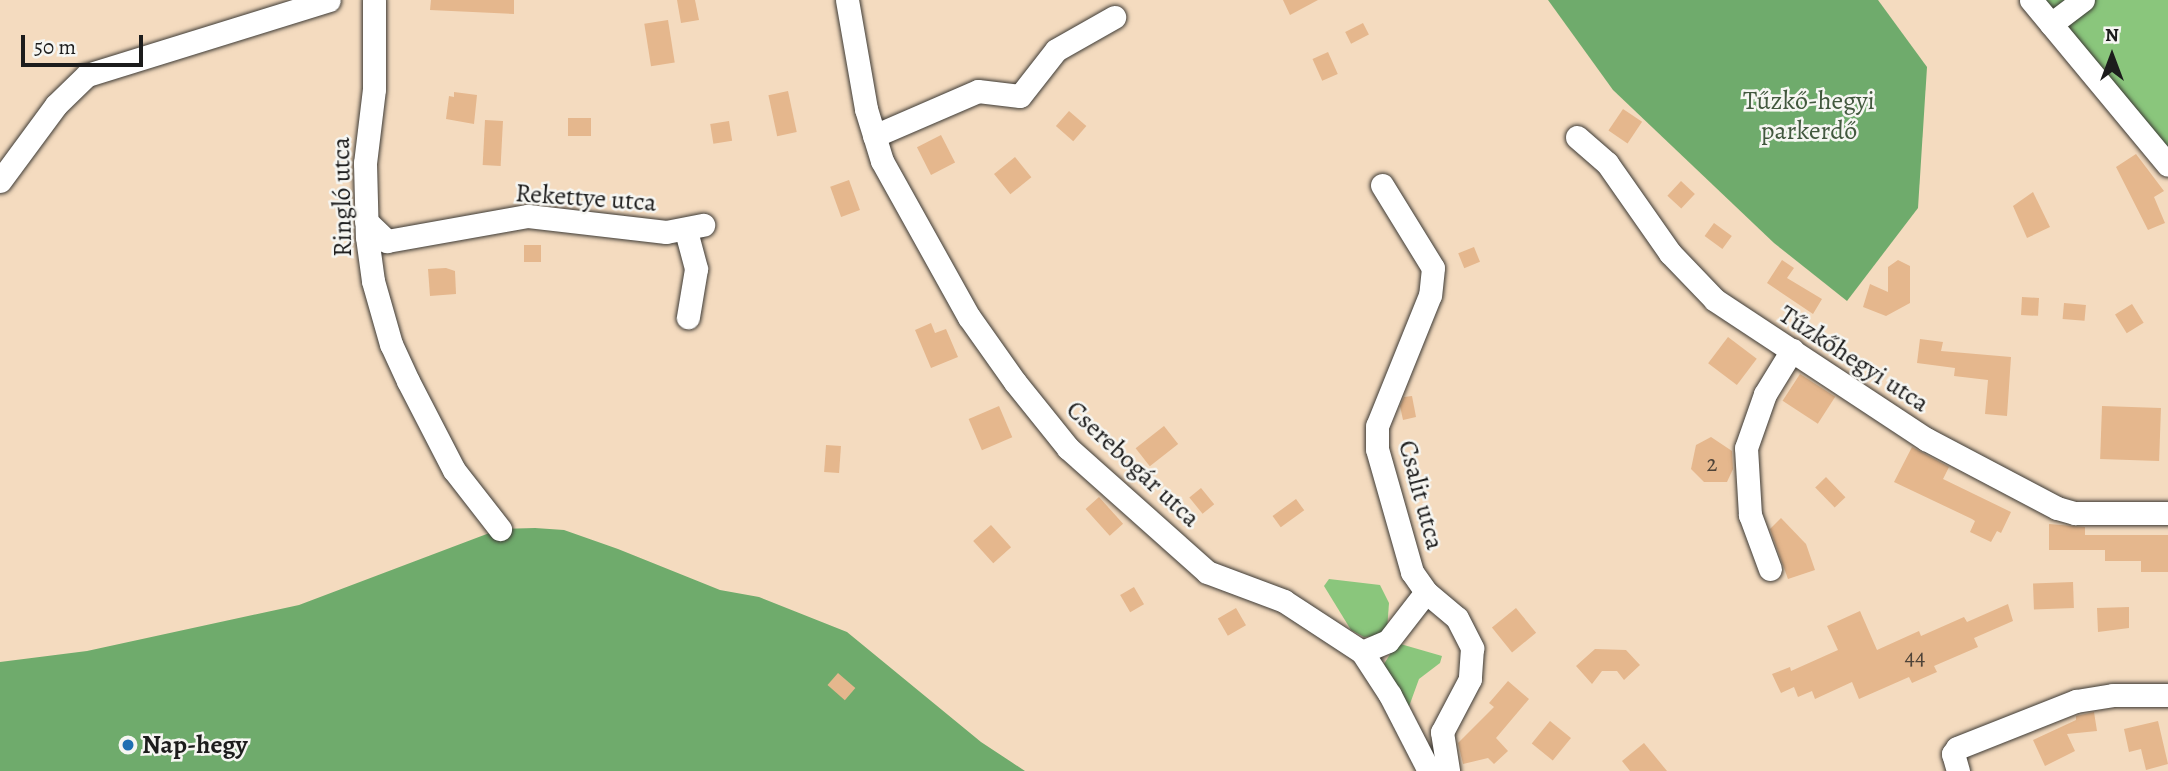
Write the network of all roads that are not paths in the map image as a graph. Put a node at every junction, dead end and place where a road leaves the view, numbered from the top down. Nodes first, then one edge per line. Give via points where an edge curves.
1 (329, 0) edge
2 (374, 0) edge
3 (847, 0) edge
4 (2031, 0) edge
5 (2082, 0) edge
6 (1114, 17) dead end
7 (2051, 24) junction
8 (874, 136) junction
9 (1577, 137) dead end
10 (2168, 165) edge
11 (0, 181) edge
12 (1382, 185) dead end
13 (366, 221) junction
14 (688, 317) dead end
15 (1791, 350) junction
16 (2168, 513) edge
17 (500, 528) dead end
18 (1770, 569) dead end
19 (1426, 592) junction
20 (1362, 652) junction
21 (2168, 695) edge
22 (1955, 763) edge
23 (1429, 771) edge
24 (1448, 771) edge

1 - 11 street via 180,50 103,68 74,86
2 - 13 street, Ringló utca via 377,22 365,163
3 - 8 street, Cserebogár utca
4 - 7 street
5 - 7 street
6 - 8 street via 1056,50 1020,96 978,91
7 - 10 street
8 - 20 street, Cserebogár utca via 892,183 969,317 1068,448 1207,572 1284,601
9 - 15 street, Tűzkőhegyi utca via 1607,163 1696,283
12 - 19 street, Csalit utca via 1433,268 1427,304 1377,426 1387,498 1412,572
13 - 14 street, Rekettye utca via 387,241 528,216 694,228 696,269
13 - 17 street, Ringló utca via 373,281 391,344 454,470
15 - 16 street, Tűzkőhegyi utca via 1926,439 2057,508 2076,513
15 - 18 street via 1765,394 1746,448 1750,515
19 - 20 street via 1388,640
19 - 24 street, Csalit utca via 1457,618 1472,648 1470,679 1442,732
20 - 23 street, Cserebogár utca
21 - 22 street via 2076,701 1957,748

